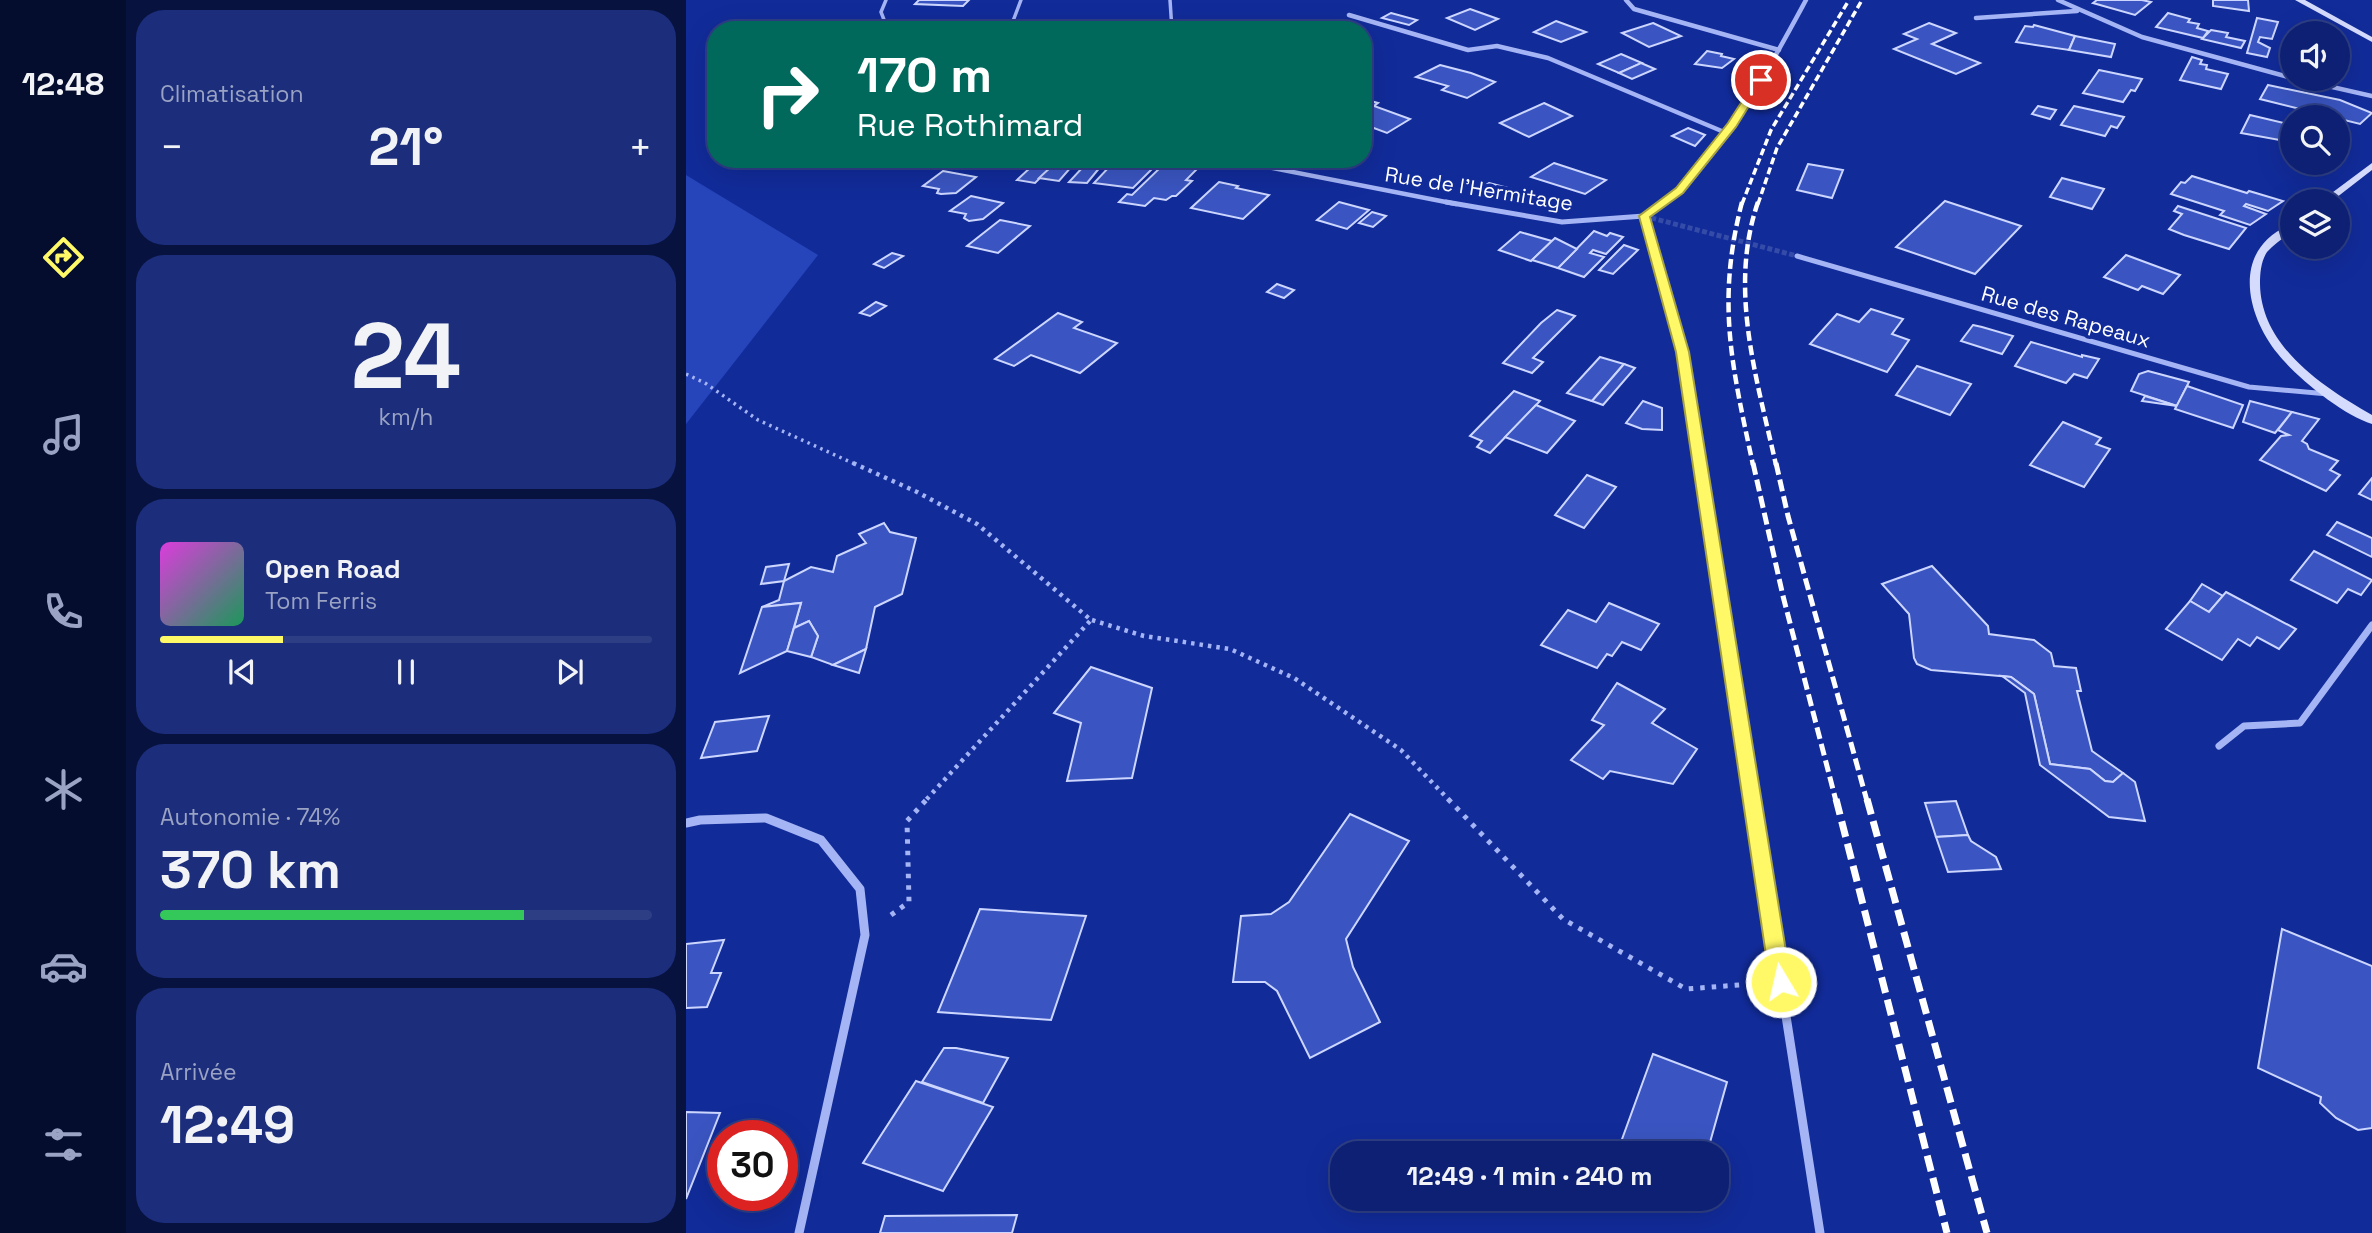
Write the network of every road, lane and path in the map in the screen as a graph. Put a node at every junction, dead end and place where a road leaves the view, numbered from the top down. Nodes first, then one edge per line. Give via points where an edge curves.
1 (887, 0) edge
2 (1021, 0) edge
3 (1170, 0) edge
4 (1626, 0) edge
5 (1806, 0) edge
6 (2058, 0) edge
7 (2299, 0) edge
8 (2077, 11) junction
9 (1349, 15) dead end
10 (1976, 18) dead end
11 (884, 21) edge
12 (1013, 21) edge
13 (1171, 21) edge
14 (1369, 21) edge
15 (1372, 22) edge
16 (2372, 40) edge
17 (1779, 50) junction
18 (2280, 74) edge
19 (2350, 91) edge
20 (2372, 96) edge
21 (1724, 132) junction
22 (2372, 166) edge
23 (1270, 168) edge
24 (2342, 189) edge
25 (1644, 216) junction
26 (2280, 237) edge
27 (1797, 256) tunnel mouth
28 (686, 374) edge
29 (2328, 394) junction
30 (2372, 420) edge
31 (1091, 620) junction
32 (2372, 625) edge
33 (2219, 746) dead end
34 (686, 823) edge
35 (865, 935) junction
36 (1781, 982) junction
37 (799, 1233) edge
38 (1820, 1233) edge

1 - 11 lane via 881,12
2 - 12 lane
3 - 13 lane
4 - 17 street via 1634,9
5 - 17 street
6 - 8 street
7 - 16 main road
8 - 10 street
8 - 18 street
9 - 14 street
15 - 21 street via 1468,50 1497,46 1548,58
17 - 21 street
19 - 20 street
21 - 25 street via 1680,191
22 - 24 main road
23 - 25 street, Rue de l'Hermitage via 1562,222
25 - 36 street via 1682,352
26 - 29 main road via 2262,251 2255,271 2256,298 2276,344
27 - 29 street, Rue des Rapeaux via 2249,387
28 - 31 path via 758,420 977,524
29 - 30 main road
31 - 35 path via 907,821 909,902
31 - 36 path via 1144,636 1230,649 1294,678 1401,750 1563,919 1686,989
32 - 33 street via 2300,723 2244,726
34 - 35 street via 766,818 821,840 860,889
35 - 37 street
36 - 38 street

